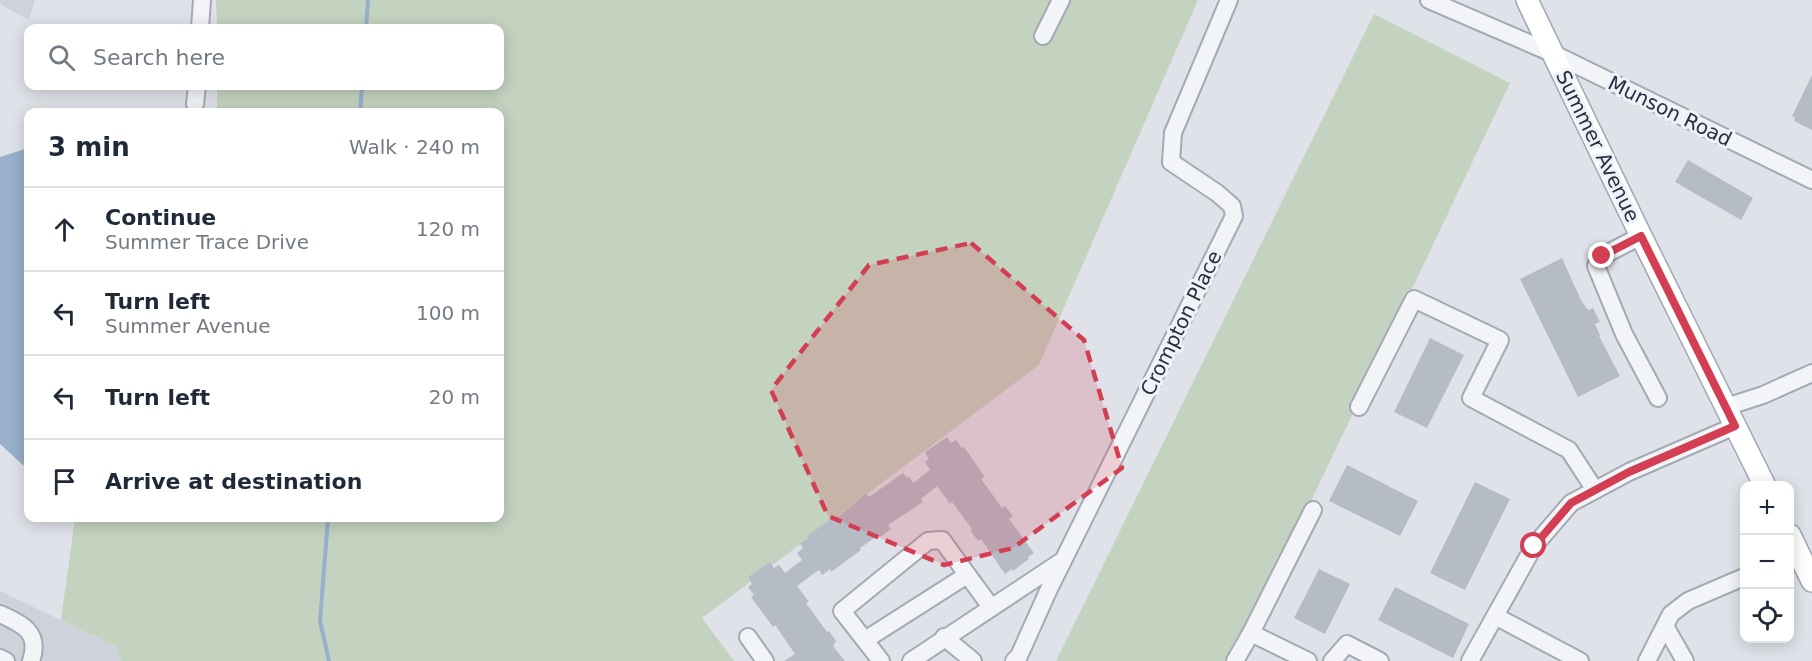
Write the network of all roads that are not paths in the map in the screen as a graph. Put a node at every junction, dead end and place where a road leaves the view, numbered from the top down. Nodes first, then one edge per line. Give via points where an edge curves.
1 (202, 0) edge
2 (1061, 0) edge
3 (1229, 0) edge
4 (1429, 0) edge
5 (1527, 0) edge
6 (200, 24) edge
7 (1043, 36) dead end
8 (1554, 54) junction
9 (196, 90) edge
10 (195, 104) dead end
11 (1812, 180) edge
12 (1641, 236) junction
13 (1812, 373) edge
14 (1658, 398) dead end
15 (1359, 407) dead end
16 (1731, 416) junction
17 (1763, 481) edge
18 (1595, 490) junction
19 (1313, 510) dead end
20 (1794, 551) edge
21 (1063, 561) junction
22 (968, 574) junction
23 (1740, 579) edge
24 (1812, 580) edge
25 (991, 607) junction
26 (0, 614) edge
27 (1495, 616) junction
28 (1665, 626) junction
29 (1251, 633) junction
30 (748, 637) dead end
31 (944, 637) junction
32 (865, 640) junction
33 (0, 658) edge
34 (6, 661) edge
35 (31, 661) edge
36 (765, 661) edge
37 (881, 661) edge
38 (911, 661) edge
39 (973, 661) edge
40 (1014, 661) edge
41 (1235, 661) edge
42 (1308, 661) edge
43 (1332, 661) edge
44 (1380, 661) edge
45 (1470, 661) edge
46 (1580, 661) edge
47 (1647, 661) edge
48 (1685, 661) edge

1 - 6 street
2 - 7 street
3 - 21 street, Crompton Place via 1173,133 1171,162 1232,206 1233,216
4 - 8 street, Munson Road
5 - 8 main road, Summer Avenue
8 - 11 street, Munson Road
8 - 12 main road, Summer Avenue
9 - 10 street
12 - 14 street via 1602,256 1596,266 1624,334
12 - 16 main road, Summer Avenue
13 - 16 street via 1762,395
15 - 18 street via 1414,299 1500,340 1471,398 1569,450
16 - 17 main road, Summer Avenue
16 - 18 street
18 - 27 street via 1571,503 1534,546
19 - 29 street
20 - 24 main road
21 - 25 street
21 - 40 street, Crompton Place
22 - 25 street
22 - 32 street
22 - 32 street via 942,540 928,541 842,610
23 - 28 street via 1688,601 1671,614
25 - 31 street
26 - 35 street via 23,625 31,634
27 - 45 street
27 - 46 street
28 - 47 street
28 - 48 street
29 - 41 street
29 - 42 street
30 - 36 street
31 - 38 street
31 - 39 street
32 - 37 street
33 - 34 street
43 - 44 street via 1347,644

